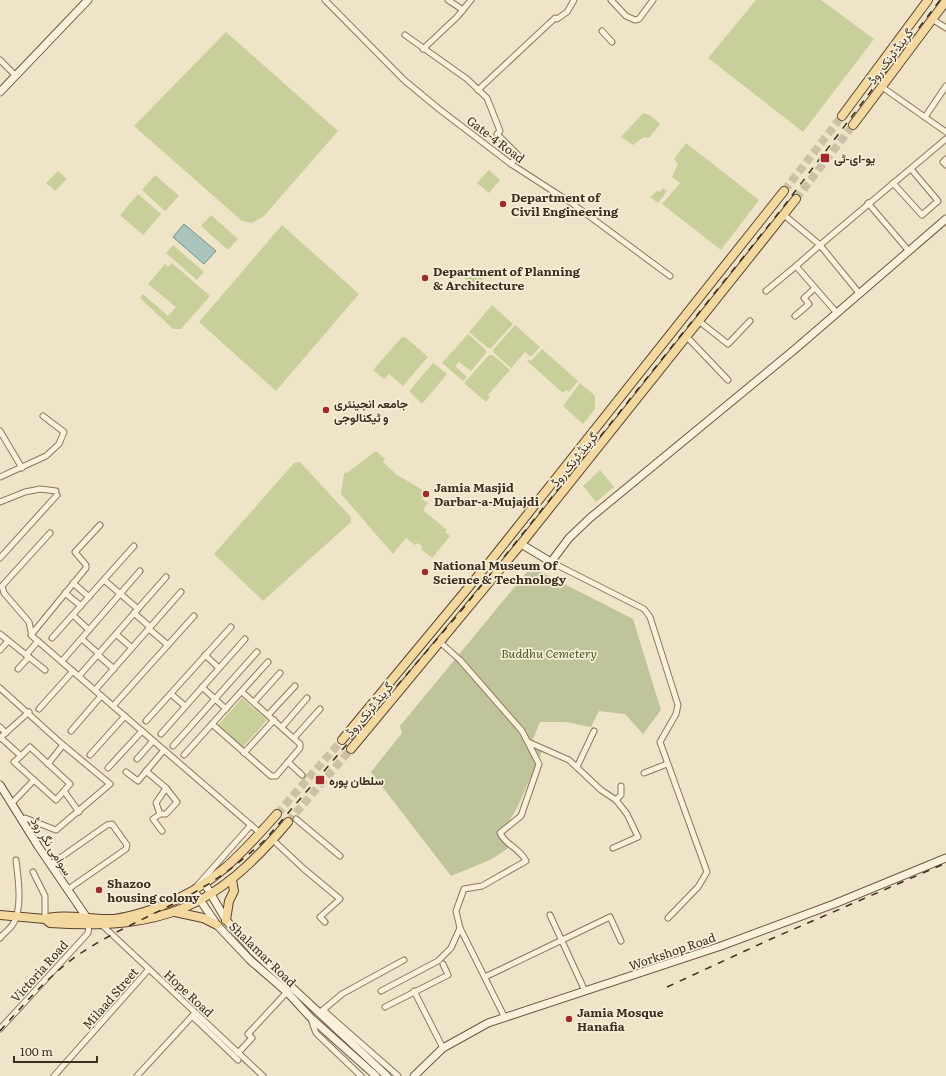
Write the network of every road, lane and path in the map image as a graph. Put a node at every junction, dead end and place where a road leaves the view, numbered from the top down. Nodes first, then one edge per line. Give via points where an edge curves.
1 (88, 0) edge
2 (325, 0) edge
3 (448, 0) edge
4 (471, 0) edge
5 (574, 0) edge
6 (611, 0) edge
7 (653, 0) edge
8 (927, 1) edge
9 (946, 1) edge
10 (463, 10) junction
11 (932, 19) junction
12 (946, 28) edge
13 (602, 31) dead end
14 (405, 35) dead end
15 (612, 42) dead end
16 (424, 49) junction
17 (0, 60) edge
18 (15, 75) junction
19 (882, 86) junction
20 (946, 86) edge
21 (478, 90) junction
22 (0, 92) edge
23 (842, 116) tunnel mouth
24 (925, 117) junction
25 (853, 125) tunnel mouth
26 (946, 132) edge
27 (946, 139) edge
28 (946, 159) edge
29 (511, 164) junction
30 (946, 164) edge
31 (910, 169) junction
32 (894, 183) junction
33 (784, 191) tunnel mouth
34 (796, 199) tunnel mouth
35 (868, 203) junction
36 (784, 215) junction
37 (946, 219) edge
38 (820, 245) junction
39 (908, 250) junction
40 (796, 266) junction
41 (670, 276) dead end
42 (815, 288) junction
43 (707, 290) junction
44 (766, 291) dead end
45 (859, 293) junction
46 (717, 300) junction
47 (836, 312) junction
48 (795, 316) dead end
49 (750, 321) dead end
50 (700, 322) junction
51 (688, 337) junction
52 (728, 380) dead end
53 (43, 416) dead end
54 (0, 431) edge
55 (22, 468) junction
56 (0, 478) edge
57 (0, 502) edge
58 (100, 525) dead end
59 (50, 533) dead end
60 (521, 544) junction
61 (134, 546) dead end
62 (0, 558) edge
63 (551, 562) junction
64 (140, 571) dead end
65 (166, 577) dead end
66 (104, 580) junction
67 (73, 583) junction
68 (1, 585) edge
69 (181, 592) dead end
70 (65, 593) junction
71 (2, 594) edge
72 (120, 594) junction
73 (89, 597) junction
74 (81, 606) junction
75 (136, 611) junction
76 (73, 616) junction
77 (194, 616) dead end
78 (231, 627) dead end
79 (150, 628) junction
80 (90, 630) junction
81 (0, 634) edge
82 (116, 634) junction
83 (31, 635) junction
84 (52, 638) dead end
85 (82, 639) junction
86 (245, 639) dead end
87 (8, 641) junction
88 (38, 641) junction
89 (441, 642) junction
90 (168, 645) junction
91 (132, 648) junction
92 (0, 650) edge
93 (257, 652) dead end
94 (98, 654) junction
95 (205, 655) junction
96 (28, 656) junction
97 (62, 661) junction
98 (268, 662) dead end
99 (220, 668) junction
100 (18, 669) dead end
101 (114, 669) junction
102 (45, 670) dead end
103 (73, 671) junction
104 (280, 673) dead end
105 (79, 676) junction
106 (295, 686) dead end
107 (0, 688) edge
108 (202, 688) junction
109 (95, 690) junction
110 (242, 692) junction
111 (171, 694) junction
112 (102, 696) junction
113 (307, 698) dead end
114 (214, 699) junction
115 (254, 702) junction
116 (113, 706) junction
117 (185, 706) junction
118 (39, 709) dead end
119 (226, 709) junction
120 (320, 709) dead end
121 (28, 712) junction
122 (268, 715) junction
123 (126, 716) junction
124 (274, 720) junction
125 (146, 721) dead end
126 (212, 724) junction
127 (0, 727) edge
128 (282, 727) junction
129 (71, 731) dead end
130 (142, 731) junction
131 (594, 731) dead end
132 (6, 733) junction
133 (161, 734) dead end
134 (0, 737) edge
135 (294, 738) junction
136 (342, 740) tunnel mouth
137 (153, 741) junction
138 (528, 742) junction
139 (63, 746) junction
140 (173, 746) dead end
141 (351, 749) tunnel mouth
142 (164, 750) junction
143 (244, 753) junction
144 (90, 755) dead end
145 (21, 756) junction
146 (184, 756) dead end
147 (137, 759) dead end
148 (288, 762) junction
149 (48, 764) junction
150 (667, 764) junction
151 (577, 767) junction
152 (108, 768) dead end
153 (146, 771) junction
154 (126, 772) dead end
155 (644, 773) dead end
156 (302, 775) tunnel mouth
157 (34, 780) junction
158 (0, 785) edge
159 (620, 786) dead end
160 (166, 788) junction
161 (64, 791) junction
162 (616, 800) junction
163 (12, 802) junction
164 (79, 812) junction
165 (160, 814) junction
166 (277, 814) tunnel mouth
167 (22, 819) junction
168 (292, 821) joint
169 (251, 825) junction
170 (162, 831) dead end
171 (260, 833) junction
172 (273, 840) junction
173 (613, 848) dead end
174 (340, 856) dead end
175 (946, 858) edge
176 (16, 860) dead end
177 (50, 865) junction
178 (33, 872) dead end
179 (232, 880) junction
180 (205, 884) junction
181 (67, 890) junction
182 (194, 891) junction
183 (211, 895) junction
184 (201, 901) junction
185 (175, 912) junction
186 (550, 915) dead end
187 (0, 916) edge
188 (16, 917) junction
189 (668, 918) dead end
190 (45, 919) junction
191 (226, 920) junction
192 (87, 922) junction
193 (325, 922) dead end
194 (102, 925) junction
195 (217, 925) junction
196 (460, 928) junction
197 (0, 938) edge
198 (562, 940) junction
199 (621, 941) dead end
200 (404, 960) dead end
201 (443, 964) dead end
202 (149, 969) junction
203 (485, 977) junction
204 (381, 990) dead end
205 (585, 991) junction
206 (287, 992) junction
207 (414, 992) junction
208 (385, 1007) dead end
209 (321, 1011) junction
210 (193, 1014) junction
211 (504, 1016) junction
212 (311, 1018) junction
213 (0, 1029) edge
214 (443, 1048) junction
215 (238, 1053) junction
216 (238, 1060) dead end
217 (54, 1076) edge
218 (137, 1076) edge
219 (263, 1076) edge
220 (361, 1076) edge
221 (376, 1076) edge
222 (387, 1076) edge
223 (398, 1076) edge
224 (414, 1076) edge

1 - 18 main road
2 - 29 street, Gate-4 Road via 404,80
3 - 10 street
4 - 10 street
5 - 21 street via 567,12 557,20 555,18
6 - 7 street via 629,19 635,20 639,19
8 - 23 main road, گرینڈ ٹرنک روڈ
9 - 11 main road, گرینڈ ٹرنک روڈ
10 - 16 street
11 - 12 street
11 - 19 main road, گرینڈ ٹرنک روڈ
13 - 15 street
14 - 16 street
16 - 21 street via 467,78
17 - 18 street
18 - 22 main road
19 - 24 street
19 - 25 main road, گرینڈ ٹرنک روڈ
20 - 24 street
21 - 29 street via 487,98 500,130 497,134 518,155
24 - 26 street
27 - 31 street
28 - 30 street via 943,162
29 - 41 street, Gate-4 Road via 573,204
31 - 32 street
31 - 32 street via 938,201 922,215
32 - 35 street
33 - 43 main road, گرینڈ ٹرنک روڈ
34 - 36 main road, گرینڈ ٹرنک روڈ
35 - 38 street
35 - 39 street
36 - 38 street
36 - 46 main road, گرینڈ ٹرنک روڈ
37 - 39 main road
38 - 40 street
38 - 45 street
39 - 45 main road
40 - 42 street
40 - 44 street
42 - 47 street
42 - 48 street via 804,298 809,304
43 - 46 main road
43 - 136 main road, گرینڈ ٹرنک روڈ via 492,559
45 - 47 main road
46 - 50 main road, گرینڈ ٹرنک روڈ
47 - 63 main road via 794,350 590,518 569,538
49 - 50 street via 728,344
50 - 51 main road, گرینڈ ٹرنک روڈ
51 - 52 street
51 - 60 main road, گرینڈ ٹرنک روڈ
53 - 55 street via 64,432 59,444 46,456
54 - 55 street
55 - 56 street
57 - 62 street via 40,489 57,493
58 - 67 street via 75,552 86,566
59 - 68 street
60 - 63 main road
60 - 89 main road, گرینڈ ٹرنک روڈ
61 - 66 street
63 - 150 street via 648,612 678,705 676,714 660,742
64 - 72 street
65 - 75 street
66 - 72 street
66 - 73 street
67 - 70 street
67 - 73 street
68 - 71 street
69 - 79 street
70 - 74 street
70 - 83 street
71 - 83 street via 29,622
72 - 75 street
72 - 80 street
73 - 74 street
74 - 76 street
75 - 79 street
75 - 82 street
76 - 80 street
76 - 84 street
77 - 90 street
78 - 95 street
79 - 90 street
79 - 91 street
80 - 85 street
81 - 87 street
82 - 91 street
82 - 94 street
83 - 88 street
85 - 94 street
85 - 97 street
86 - 99 street
87 - 92 street
87 - 96 street
88 - 96 street
88 - 97 street
89 - 138 street via 522,731
89 - 141 main road, گرینڈ ٹرنک روڈ
90 - 116 street
91 - 101 street
93 - 114 street
94 - 101 street
94 - 105 street
95 - 99 street
95 - 111 street
96 - 100 street
96 - 102 street
97 - 103 street
98 - 110 street
99 - 108 street
101 - 109 street
103 - 105 street
103 - 118 street
104 - 115 street
105 - 109 street
106 - 122 street
107 - 121 street
108 - 114 street
108 - 117 street
109 - 112 street
110 - 115 street
110 - 119 street
111 - 117 street
111 - 125 street
112 - 116 street
112 - 129 street
113 - 128 street
114 - 119 street
114 - 140 street
115 - 122 street
116 - 123 street
117 - 133 street
119 - 126 street
120 - 135 street
121 - 132 street
121 - 139 street
122 - 124 street
123 - 130 street
123 - 144 street
124 - 128 street
124 - 143 street
126 - 143 street
126 - 146 street
127 - 132 street
128 - 135 street
130 - 137 street
130 - 152 street
131 - 151 street
132 - 134 street
134 - 145 street
135 - 148 street via 300,744 300,748
137 - 142 street
137 - 147 street
138 - 151 street via 570,760
138 - 196 street via 539,764 521,816 500,833 503,839 521,852 526,861 482,886 464,889 456,911
139 - 149 street
139 - 164 street via 110,784
142 - 153 street
142 - 169 street
143 - 148 street via 273,776
145 - 149 street via 30,747
145 - 157 street via 14,762
148 - 156 street
149 - 161 street via 70,784
150 - 155 street
150 - 189 street via 707,872 698,887
151 - 162 street
153 - 154 street via 138,780
153 - 160 street
157 - 161 street via 56,800
157 - 163 street
158 - 163 main road, سوامی نگر روڈ
159 - 162 street via 621,795
160 - 165 street via 156,803
160 - 165 street via 177,802 166,814
161 - 164 street
162 - 173 street via 627,814 638,837
163 - 167 main road, سوامی نگر روڈ
164 - 167 street via 56,830
165 - 170 street via 153,819
166 - 171 main road
167 - 177 main road, سوامی نگر روڈ
168 - 172 main road
168 - 174 street
169 - 171 street
169 - 182 street via 197,884
171 - 180 main road via 235,860
172 - 179 main road
172 - 193 street via 340,899 320,917
175 - 205 main road, Workshop Road via 834,904 721,946
176 - 188 street
177 - 181 main road, سوامی نگر روڈ
177 - 181 street via 107,825 112,824 121,835 127,845 126,849
178 - 190 street via 45,896
179 - 183 main road
179 - 191 main road via 234,891 229,901
180 - 182 main road
180 - 183 main road, Shalamar Road
181 - 192 main road, سوامی نگر روڈ via 85,914
182 - 184 main road, Shalamar Road
182 - 192 main road via 137,914
183 - 184 main road
183 - 191 main road, Shalamar Road
184 - 185 main road
184 - 195 main road, Shalamar Road
185 - 194 main road via 136,922
185 - 195 main road via 203,918
186 - 198 street
187 - 188 main road
188 - 190 main road
188 - 197 street via 14,924
190 - 192 main road via 50,923
191 - 209 main road, Shalamar Road via 254,952
192 - 194 main road
192 - 213 street, Victoria Road via 88,932
194 - 202 street, Hope Road
195 - 206 main road, Shalamar Road via 250,960
196 - 203 street
196 - 204 street via 452,948 438,961
198 - 199 street via 610,917
198 - 203 street
198 - 205 street
200 - 209 street via 342,994
201 - 207 street via 448,975
202 - 210 street, Hope Road
202 - 217 street, Milaad Street
203 - 211 street
205 - 211 main road, Workshop Road
206 - 212 main road, Shalamar Road
206 - 215 street via 248,1034 252,1038
207 - 208 street
207 - 214 street
209 - 222 main road, Shalamar Road via 328,1022
209 - 223 street
210 - 215 street, Hope Road
210 - 216 street
210 - 218 street
211 - 214 main road, Workshop Road via 472,1030
212 - 220 street via 316,1033
212 - 221 main road, Shalamar Road
214 - 224 main road, Workshop Road
215 - 219 street, Hope Road

